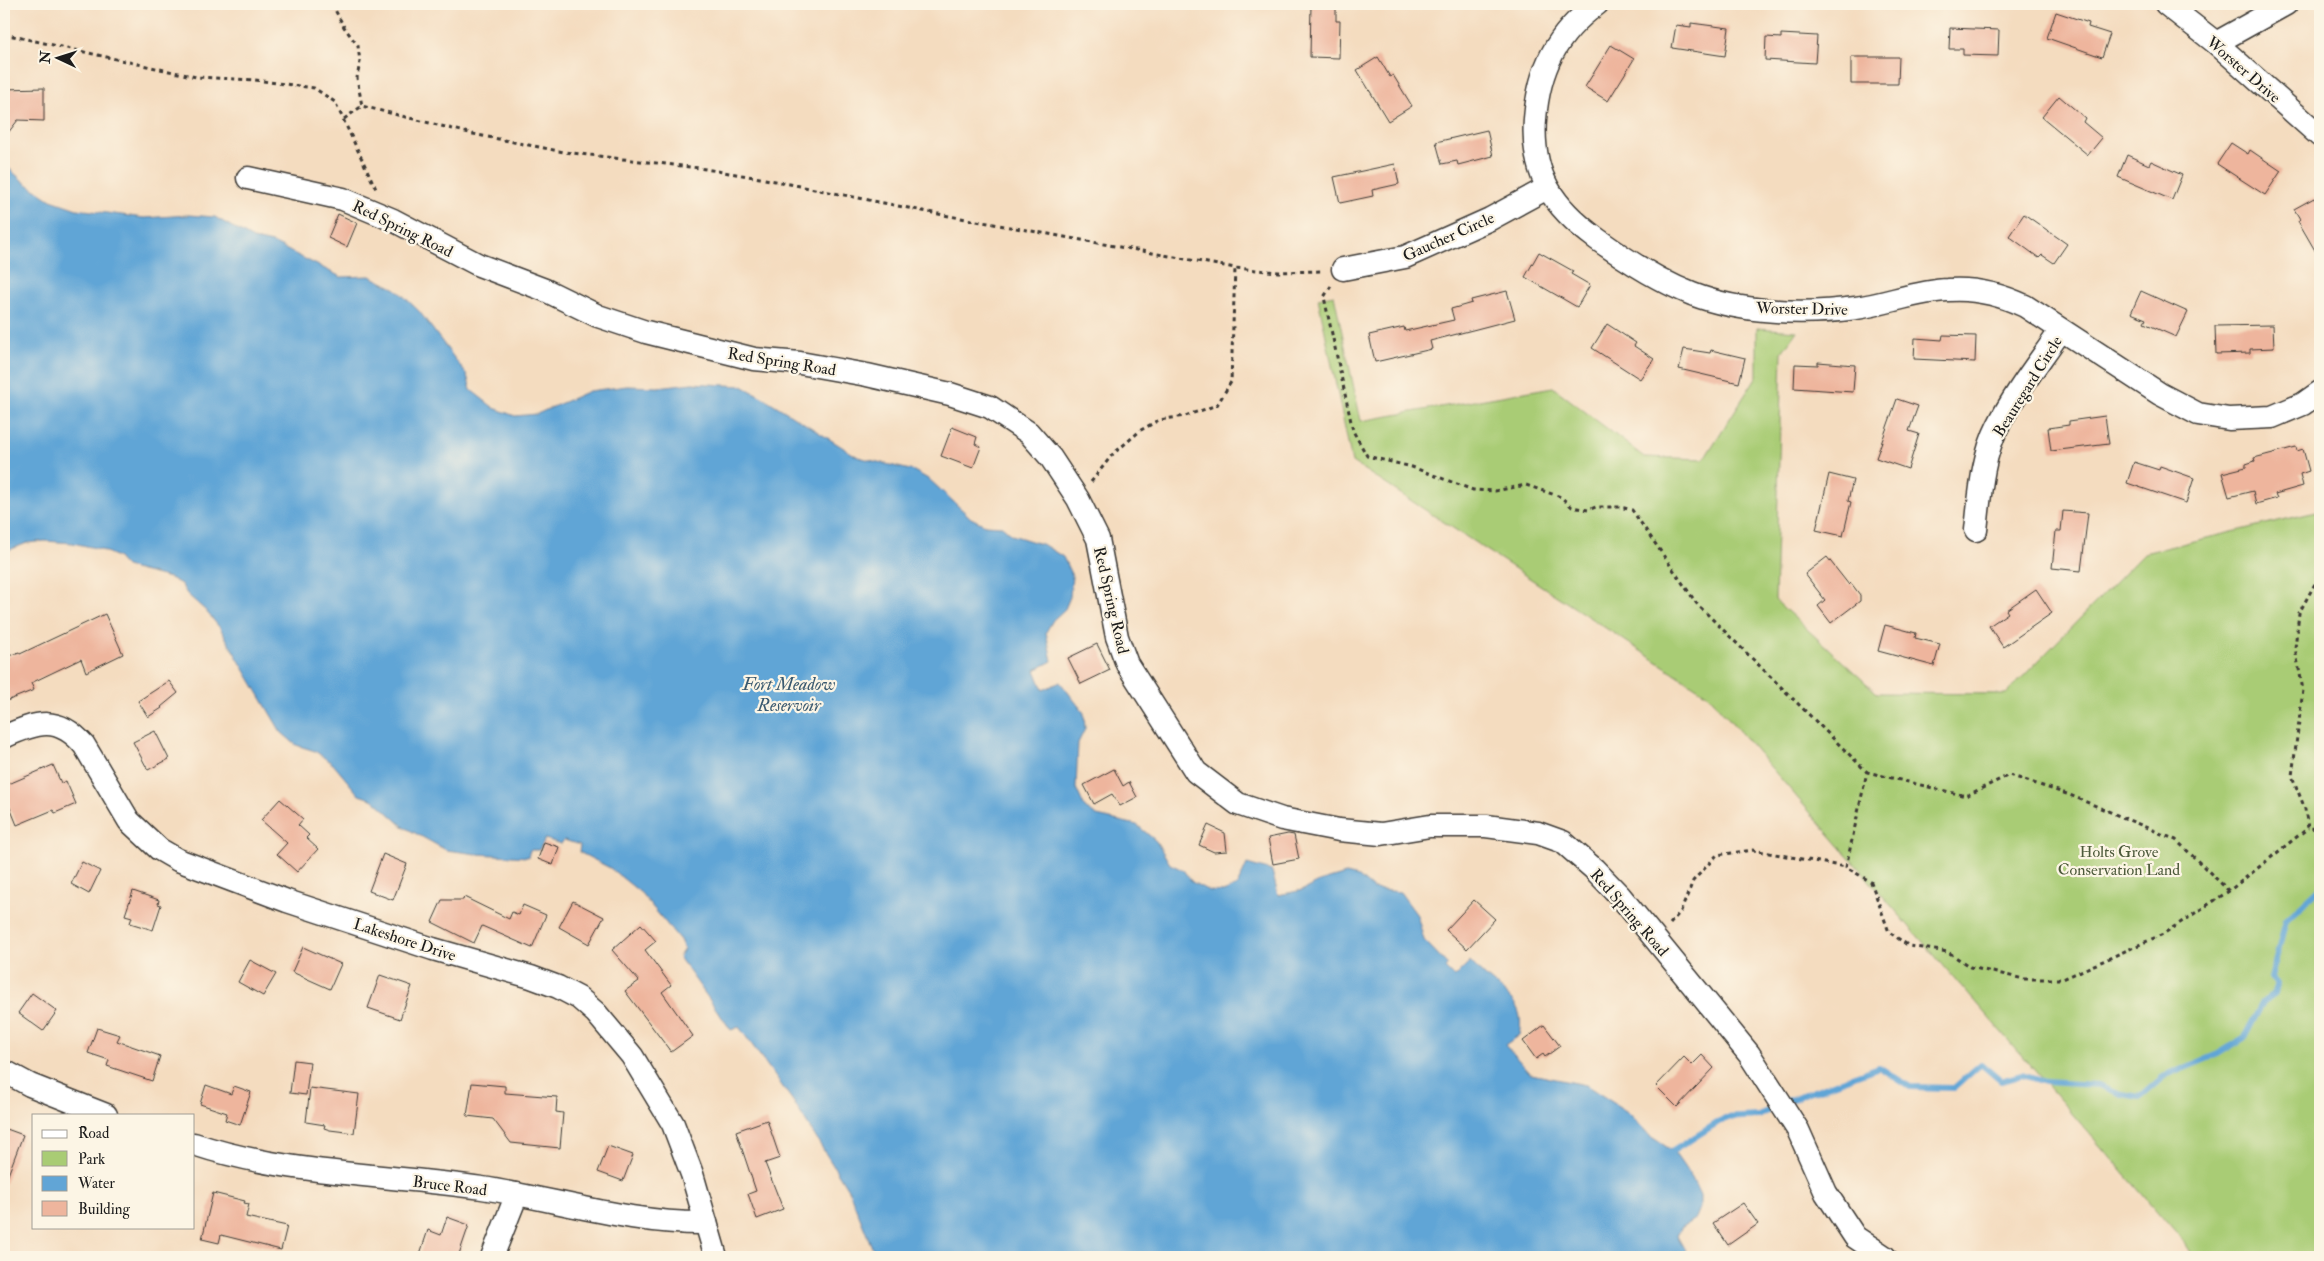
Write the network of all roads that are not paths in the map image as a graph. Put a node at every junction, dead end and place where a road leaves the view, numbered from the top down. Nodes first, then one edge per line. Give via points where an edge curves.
1 (1597, 4) edge
2 (2166, 4) edge
3 (2286, 4) edge
4 (2216, 43) junction
5 (2320, 136) edge
6 (248, 178) dead end
7 (1547, 188) junction
8 (1343, 269) road end
9 (2061, 330) junction
10 (2320, 392) edge
11 (1976, 530) dead end
12 (4, 737) edge
13 (4, 1071) edge
14 (103, 1114) edge
15 (195, 1144) edge
16 (517, 1194) junction
17 (706, 1223) junction
18 (492, 1257) edge
19 (716, 1257) edge
20 (1885, 1257) edge

1 - 7 street, Worster Drive via 1560,39 1545,66 1537,92 1536,157
2 - 4 street, Worster Drive
3 - 4 street
4 - 5 street, Worster Drive
6 - 20 street, Red Spring Road via 344,199 479,265 545,290 614,322 754,359 867,374 950,394 990,407 1029,432 1078,499 1098,539 1117,637 1127,664 1196,772 1238,804 1282,819 1339,830 1381,834 1430,826 1486,826 1538,833 1563,842 1620,896 1749,1054 1798,1130 1826,1193 1855,1237
7 - 8 street, Gaucher Circle via 1490,219 1405,257
7 - 9 street, Worster Drive via 1576,223 1613,250 1692,294 1732,305 1816,311 1857,308 1948,290 1981,292 2005,297 2025,306
9 - 10 street, Worster Drive via 2160,394 2198,414 2229,419 2272,417 2303,404
9 - 11 street, Beauregard Circle via 1998,426 1981,484
12 - 17 street, Lakeshore Drive via 48,723 76,735 129,821 159,849 178,860 287,901 531,977 579,998 632,1056 673,1124
13 - 14 street via 30,1086
15 - 16 street, Bruce Road via 243,1159 298,1169 443,1183
16 - 17 street, Bruce Road via 641,1219
16 - 18 street
17 - 19 street, Lakeshore Drive

